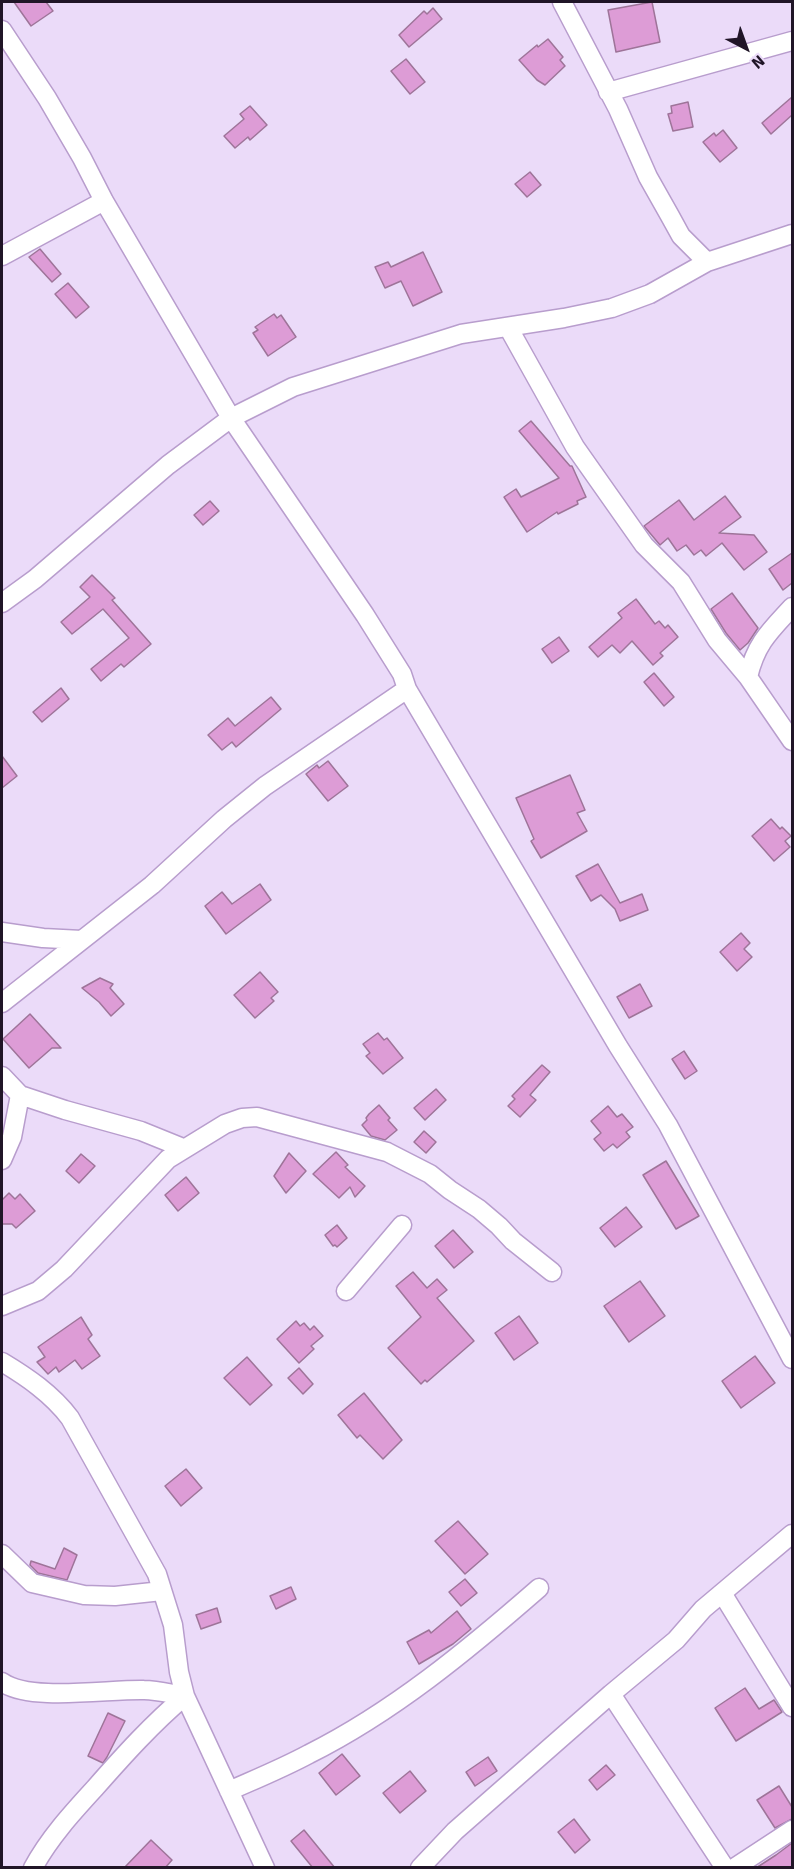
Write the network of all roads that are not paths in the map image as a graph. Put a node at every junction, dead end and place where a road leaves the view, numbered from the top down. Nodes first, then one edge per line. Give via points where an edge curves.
1 (562, 2) edge
2 (2, 30) edge
3 (792, 41) edge
4 (608, 92) junction
5 (104, 201) junction
6 (792, 234) edge
7 (2, 256) edge
8 (707, 262) junction
9 (508, 327) junction
10 (231, 418) junction
11 (2, 603) edge
12 (792, 607) edge
13 (748, 677) junction
14 (407, 689) junction
15 (792, 741) edge
16 (2, 932) edge
17 (82, 940) junction
18 (2, 1003) edge
19 (2, 1076) edge
20 (20, 1095) junction
21 (183, 1148) junction
22 (2, 1160) edge
23 (402, 1225) dead end
24 (552, 1272) dead end
25 (346, 1291) dead end
26 (2, 1306) edge
27 (792, 1359) edge
28 (2, 1362) edge
29 (792, 1534) edge
30 (2, 1554) edge
31 (539, 1588) dead end
32 (162, 1591) junction
33 (722, 1593) junction
34 (2, 1682) edge
35 (611, 1694) junction
36 (185, 1696) junction
37 (792, 1707) edge
38 (230, 1791) junction
39 (792, 1830) edge
40 (33, 1868) edge
41 (265, 1868) edge
42 (420, 1868) edge
43 (725, 1868) edge
44 (734, 1868) edge

1 - 4 street
2 - 5 street via 47,98
3 - 4 street
4 - 8 street via 675,226
5 - 7 street
5 - 10 street
6 - 8 street
8 - 9 street via 650,294 612,308
9 - 10 street via 461,334 293,387
9 - 13 street via 575,447 644,545 681,582 717,640
10 - 11 street via 168,465
10 - 14 street via 365,615 402,674
12 - 13 street via 753,655
13 - 15 street
14 - 17 street via 265,786
14 - 27 street via 668,1125
16 - 17 street
17 - 18 street
19 - 20 street
20 - 21 street via 141,1131
20 - 22 street via 12,1137
21 - 24 street via 225,1124 257,1117 387,1152 430,1173
21 - 26 street via 160,1167 64,1269 38,1291
23 - 25 street
28 - 32 street via 49,1395 70,1418 157,1574
29 - 33 street
30 - 32 street via 32,1584 94,1595
31 - 38 street via 485,1635 363,1723 310,1754
32 - 36 street via 173,1625
33 - 35 street via 676,1640
33 - 37 street
34 - 36 street via 24,1690 72,1694 147,1690
35 - 42 street via 455,1831
35 - 43 street
36 - 38 street
36 - 40 street via 156,1720 84,1800
38 - 41 street
39 - 44 street

